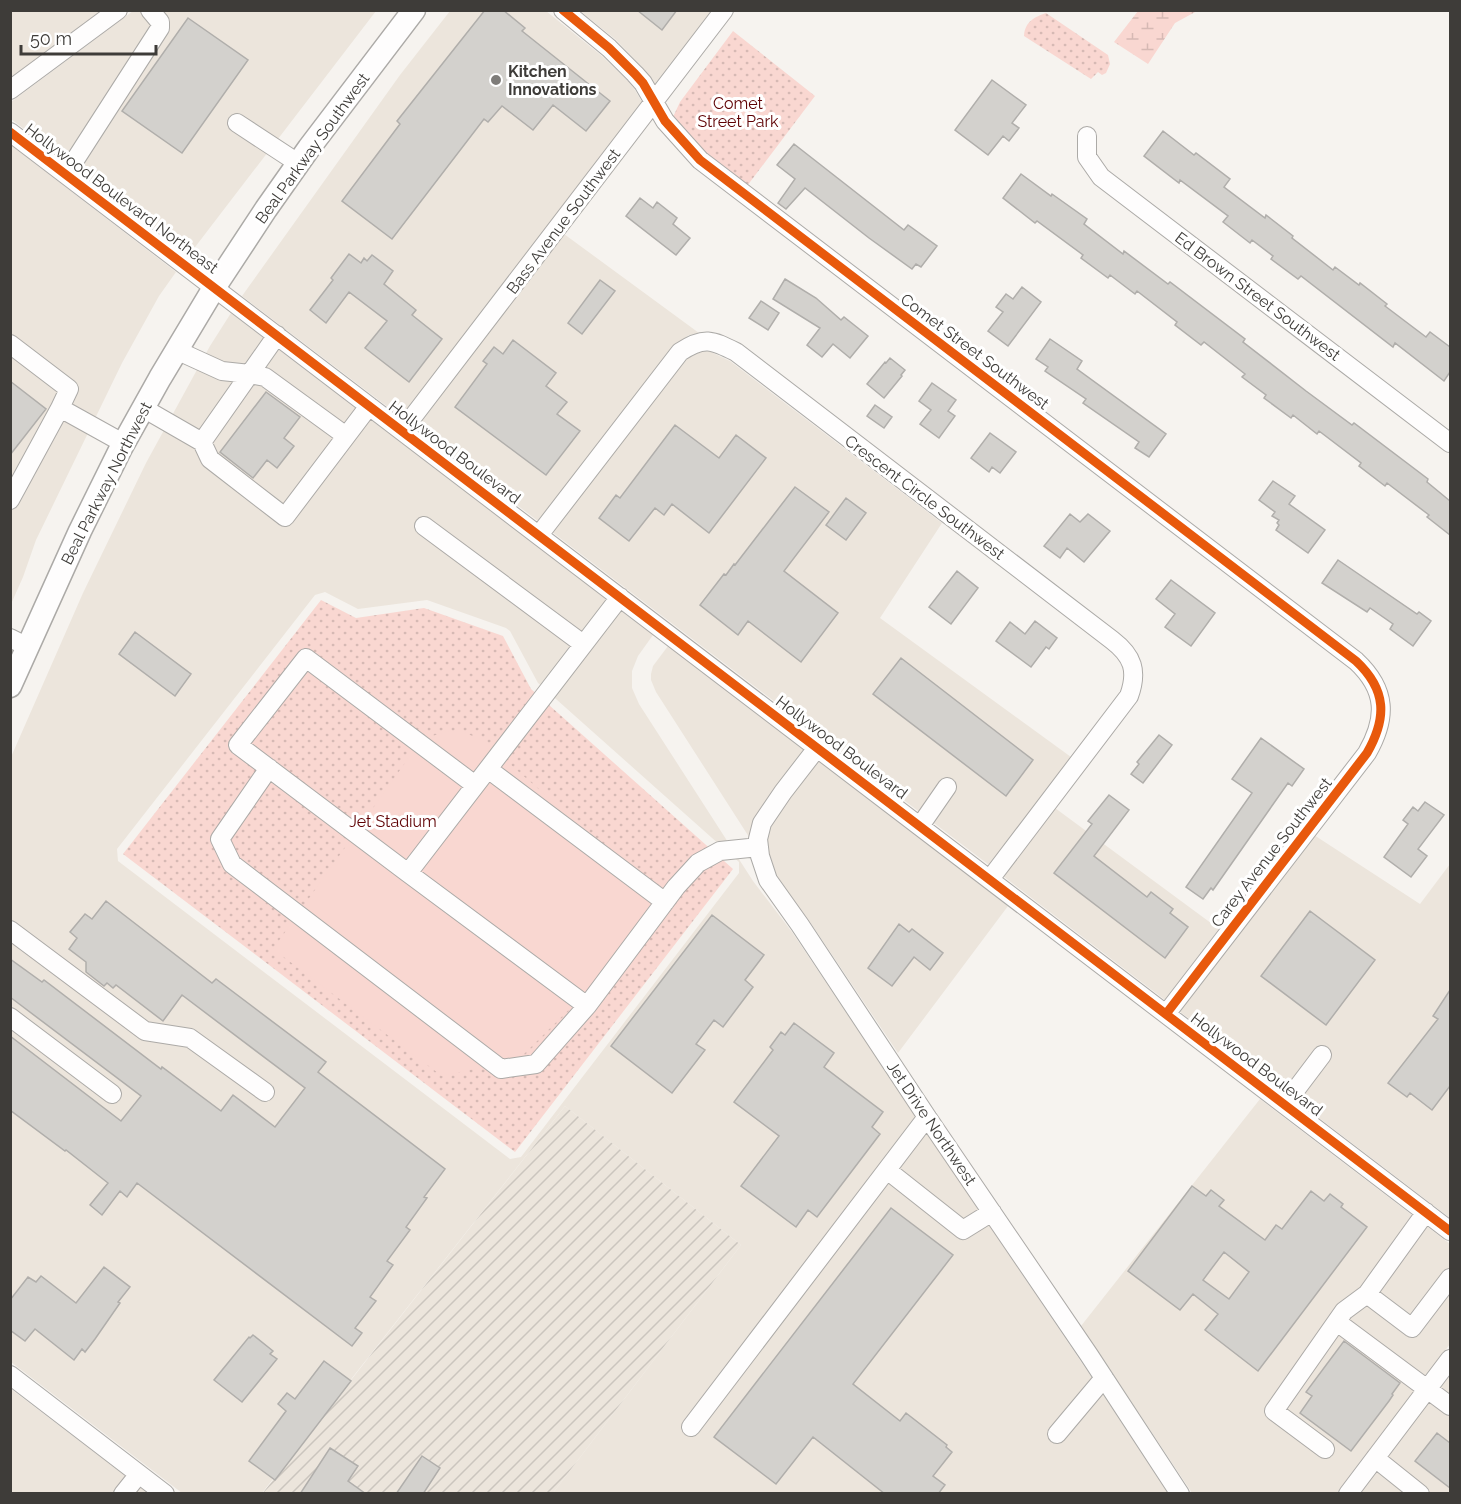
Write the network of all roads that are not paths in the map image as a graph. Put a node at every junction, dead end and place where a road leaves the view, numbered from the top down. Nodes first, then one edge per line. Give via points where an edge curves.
1 (118, 10) edge
2 (150, 10) edge
3 (414, 10) edge
4 (563, 10) edge
5 (724, 10) edge
6 (10, 90) edge
7 (654, 102) junction
8 (237, 123) dead end
9 (10, 132) edge
10 (1087, 136) dead end
11 (298, 164) junction
12 (66, 174) junction
13 (214, 288) junction
14 (276, 335) junction
15 (10, 344) edge
16 (176, 350) junction
17 (250, 374) junction
18 (369, 405) junction
19 (60, 408) junction
20 (143, 408) junction
21 (402, 431) junction
22 (346, 436) junction
23 (202, 442) junction
24 (123, 443) junction
25 (1450, 443) edge
26 (10, 500) edge
27 (424, 526) dead end
28 (539, 535) junction
29 (620, 597) junction
30 (19, 643) edge
31 (583, 644) junction
32 (10, 686) edge
33 (1380, 702) joint
34 (817, 748) junction
35 (268, 768) junction
36 (488, 769) junction
37 (475, 785) junction
38 (947, 787) dead end
39 (920, 826) junction
40 (759, 847) junction
41 (408, 873) junction
42 (990, 879) junction
43 (665, 902) junction
44 (10, 930) edge
45 (587, 1006) junction
46 (1166, 1014) junction
47 (10, 1017) edge
48 (1322, 1055) dead end
49 (265, 1092) dead end
50 (112, 1094) dead end
51 (1285, 1104) junction
52 (927, 1117) junction
53 (887, 1170) junction
54 (992, 1212) junction
55 (1426, 1212) junction
56 (1450, 1231) edge
57 (1450, 1278) edge
58 (1367, 1294) junction
59 (1336, 1322) junction
60 (1450, 1359) edge
61 (10, 1375) edge
62 (1104, 1378) junction
63 (1428, 1389) junction
64 (1450, 1406) edge
65 (691, 1427) dead end
66 (1056, 1434) dead end
67 (1325, 1449) dead end
68 (1375, 1458) junction
69 (139, 1474) junction
70 (123, 1494) edge
71 (165, 1494) edge
72 (1180, 1494) edge
73 (1348, 1494) edge
74 (1420, 1494) edge

1 - 6 street
2 - 12 street via 160,22 159,28
3 - 11 main road, Beal Parkway Southwest
4 - 7 street, Comet Street Southwest via 635,74
5 - 7 street, Bass Avenue Southwest
7 - 21 street, Bass Avenue Southwest
7 - 33 street, Comet Street Southwest via 665,121 700,160 1356,661 1373,682
8 - 11 street
9 - 12 street, Hollywood Boulevard Northeast
10 - 25 street, Ed Brown Street Southwest via 1087,157 1101,177
11 - 13 main road, Beal Parkway Southwest
12 - 13 street, Hollywood Boulevard Northeast
13 - 14 street, Hollywood Boulevard
13 - 16 main road, Beal Parkway Northwest
14 - 17 street
14 - 18 street, Hollywood Boulevard
15 - 19 street via 69,389
16 - 17 street via 222,371
16 - 20 main road, Beal Parkway Northwest
17 - 22 street via 265,377
17 - 23 street
18 - 21 street, Hollywood Boulevard
18 - 22 street
19 - 24 street
19 - 26 street
20 - 23 street
20 - 24 main road, Beal Parkway Northwest
21 - 28 street, Hollywood Boulevard
22 - 23 street via 285,517 210,459
24 - 30 main road, Beal Parkway Northwest
27 - 31 street
28 - 29 street, Hollywood Boulevard
28 - 42 street, Crescent Circle Southwest via 680,352 706,341 736,352 1112,640 1130,660 1134,672 1129,696
29 - 31 street
29 - 34 street, Hollywood Boulevard
30 - 32 main road, Beal Parkway Northwest
31 - 36 street
33 - 46 street, Carey Avenue Southwest via 1379,728 1367,753
34 - 39 street, Hollywood Boulevard
34 - 40 street, Jet Drive Northwest via 769,811 762,823
35 - 37 street via 238,745 306,658
35 - 41 street
35 - 45 street via 220,839 232,864 501,1069 536,1064
36 - 37 street
36 - 43 street
37 - 41 street
38 - 39 street
39 - 42 street, Hollywood Boulevard
40 - 43 street via 720,851 698,864
40 - 52 street, Jet Drive Northwest via 768,880
41 - 45 street
42 - 46 street, Hollywood Boulevard
43 - 45 street
44 - 49 street via 145,1030 190,1038
46 - 51 street, Hollywood Boulevard
47 - 50 street
48 - 51 street
51 - 55 street, Hollywood Boulevard
52 - 53 street
52 - 54 street, Jet Drive Northwest
53 - 54 street via 963,1230
53 - 65 street
54 - 62 street, Jet Drive Northwest
55 - 56 street, Hollywood Boulevard
55 - 58 street
57 - 58 street via 1412,1328
58 - 59 street
59 - 63 street
59 - 67 street via 1274,1411
60 - 63 street
61 - 69 street
62 - 66 street
62 - 72 street, Jet Drive Northwest
63 - 64 street
63 - 68 street
68 - 73 street
68 - 74 street
69 - 70 street
69 - 71 street

